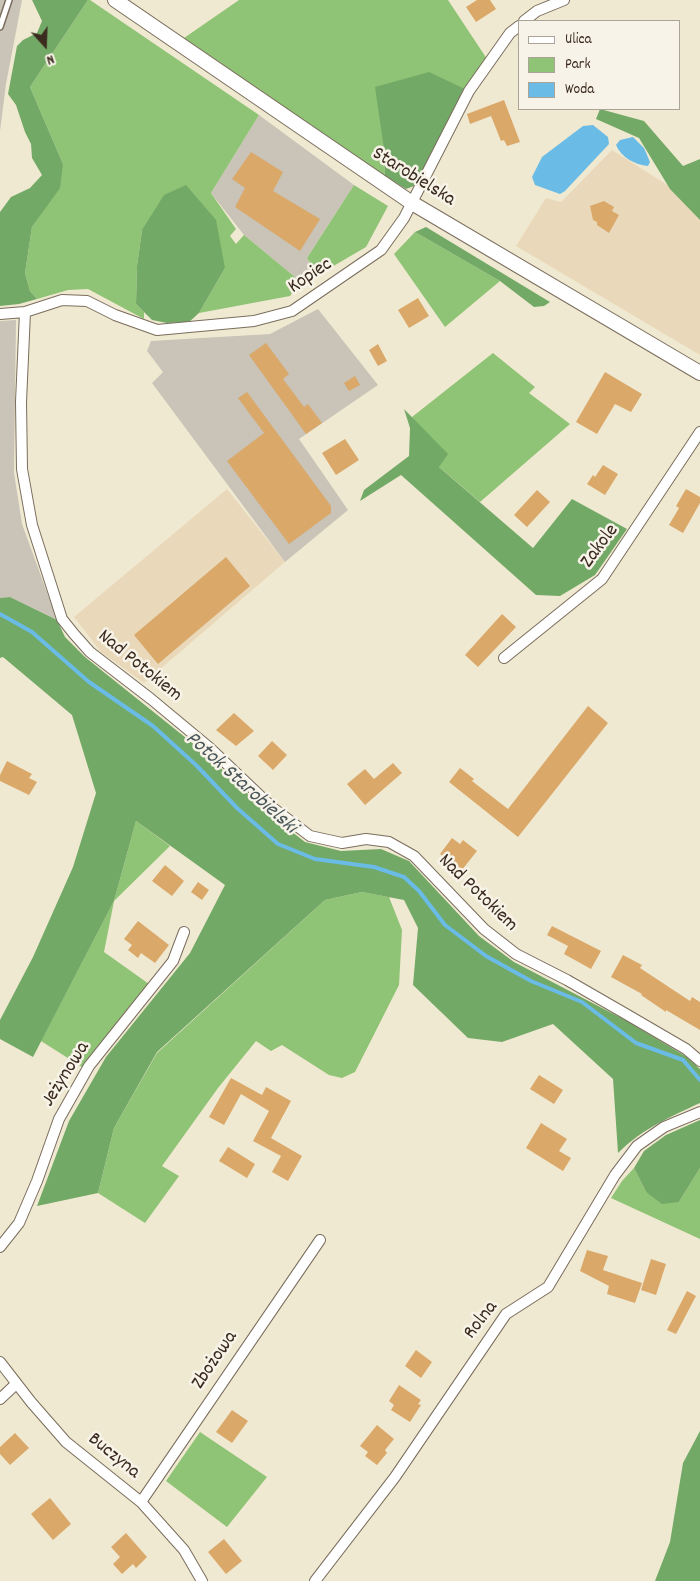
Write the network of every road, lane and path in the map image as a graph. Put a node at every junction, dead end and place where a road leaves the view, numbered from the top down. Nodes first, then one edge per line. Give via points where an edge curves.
1 (9, 0) edge
2 (115, 0) edge
3 (564, 0) edge
4 (525, 20) edge
5 (0, 27) edge
6 (518, 27) edge
7 (412, 203) junction
8 (25, 312) junction
9 (0, 314) edge
10 (700, 373) edge
11 (700, 432) edge
12 (504, 658) dead end
13 (184, 932) dead end
14 (700, 1061) edge
15 (700, 1112) edge
16 (320, 1240) dead end
17 (0, 1247) edge
18 (0, 1362) edge
19 (16, 1384) junction
20 (0, 1399) edge
21 (141, 1502) junction
22 (202, 1581) edge
23 (315, 1581) edge

1 - 5 lane
2 - 7 street, Starobielska
3 - 4 street via 536,11
6 - 7 street, Kopiec via 469,91
7 - 8 street, Kopiec via 381,250 292,311 254,321 157,330 87,301 62,300
7 - 10 street, Starobielska
8 - 9 street, Kopiec
8 - 14 street, Nad Potokiem via 22,469 32,525 62,618 90,652 203,742 273,808 310,836 342,843 366,839 389,842 414,856 484,929 516,954 686,1049
11 - 12 street, Zakole via 602,579
13 - 17 street, Jeżynowa via 173,961 89,1066 59,1119 38,1181 19,1223
15 - 23 street, Rolna via 664,1127 638,1146 614,1175 548,1287 506,1314 395,1477
16 - 21 street, Zbożowa
18 - 19 street, Buczyna
19 - 20 street
19 - 21 street, Buczyna via 66,1442
21 - 22 street, Buczyna via 184,1550

